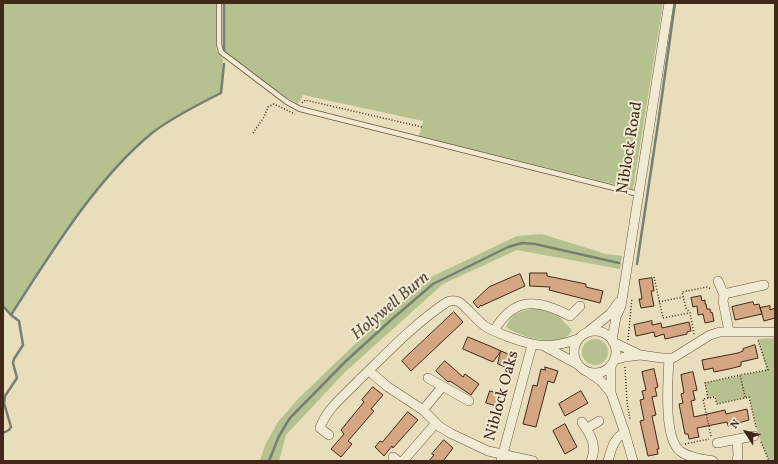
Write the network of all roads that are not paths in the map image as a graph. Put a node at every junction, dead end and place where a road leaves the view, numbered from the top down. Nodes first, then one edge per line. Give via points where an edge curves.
1 (219, 3) edge
2 (669, 3) edge
3 (638, 194) junction
4 (718, 281) dead end
5 (764, 285) dead end
6 (724, 295) junction
7 (622, 298) junction
8 (580, 306) dead end
9 (494, 331) junction
10 (589, 331) junction
11 (729, 331) junction
12 (775, 332) edge
13 (578, 339) junction
14 (612, 341) junction
15 (532, 345) junction
16 (546, 347) junction
17 (625, 352) junction
18 (668, 358) junction
19 (613, 363) junction
20 (577, 364) junction
21 (369, 370) junction
22 (587, 372) junction
23 (428, 378) dead end
24 (442, 387) junction
25 (610, 393) junction
26 (469, 401) dead end
27 (423, 410) junction
28 (600, 421) dead end
29 (436, 423) junction
30 (625, 433) junction
31 (757, 434) road end
32 (329, 435) dead end
33 (737, 440) junction
34 (717, 443) dead end
35 (502, 458) edge
36 (403, 461) edge
37 (533, 461) edge
38 (591, 461) edge
39 (608, 461) edge
40 (633, 461) edge
41 (713, 461) edge
42 (737, 461) edge

1 - 3 lane via 221,52 300,109
2 - 3 street, Niblock Road
3 - 7 street, Niblock Road
4 - 6 street
5 - 6 street
6 - 11 street
7 - 10 street, Niblock Road via 610,314
7 - 14 street, Niblock Road
8 - 9 street, Niblock Oaks via 570,316 542,304 522,306 507,314
9 - 15 street, Niblock Oaks
9 - 21 street, Niblock Oaks via 458,302 451,300 405,336
10 - 13 street
10 - 14 street via 603,332
11 - 12 street
11 - 18 street via 710,335 678,356
13 - 16 street, Niblock Oaks
13 - 20 street via 573,351
14 - 17 street
14 - 19 street via 616,350
15 - 16 street, Niblock Oaks
15 - 35 street, Niblock Oaks
16 - 20 street, Niblock Oaks
17 - 18 street
17 - 19 street
18 - 41 street via 668,414 676,446 691,457
19 - 22 street via 600,372
19 - 25 street
20 - 22 street
21 - 27 street, Niblock Oaks via 388,387
21 - 32 street, Niblock Oaks via 341,398 323,421 320,428
22 - 25 street via 601,381
23 - 24 street, Niblock Oaks
24 - 26 street, Niblock Oaks
24 - 27 street
25 - 30 street
27 - 29 street, Niblock Oaks
28 - 38 street via 584,425 594,446
29 - 35 street, Niblock Oaks via 452,434
29 - 36 street
30 - 39 street via 616,439
30 - 40 street
31 - 33 street
33 - 34 street
33 - 42 street
35 - 37 street, Niblock Oaks

